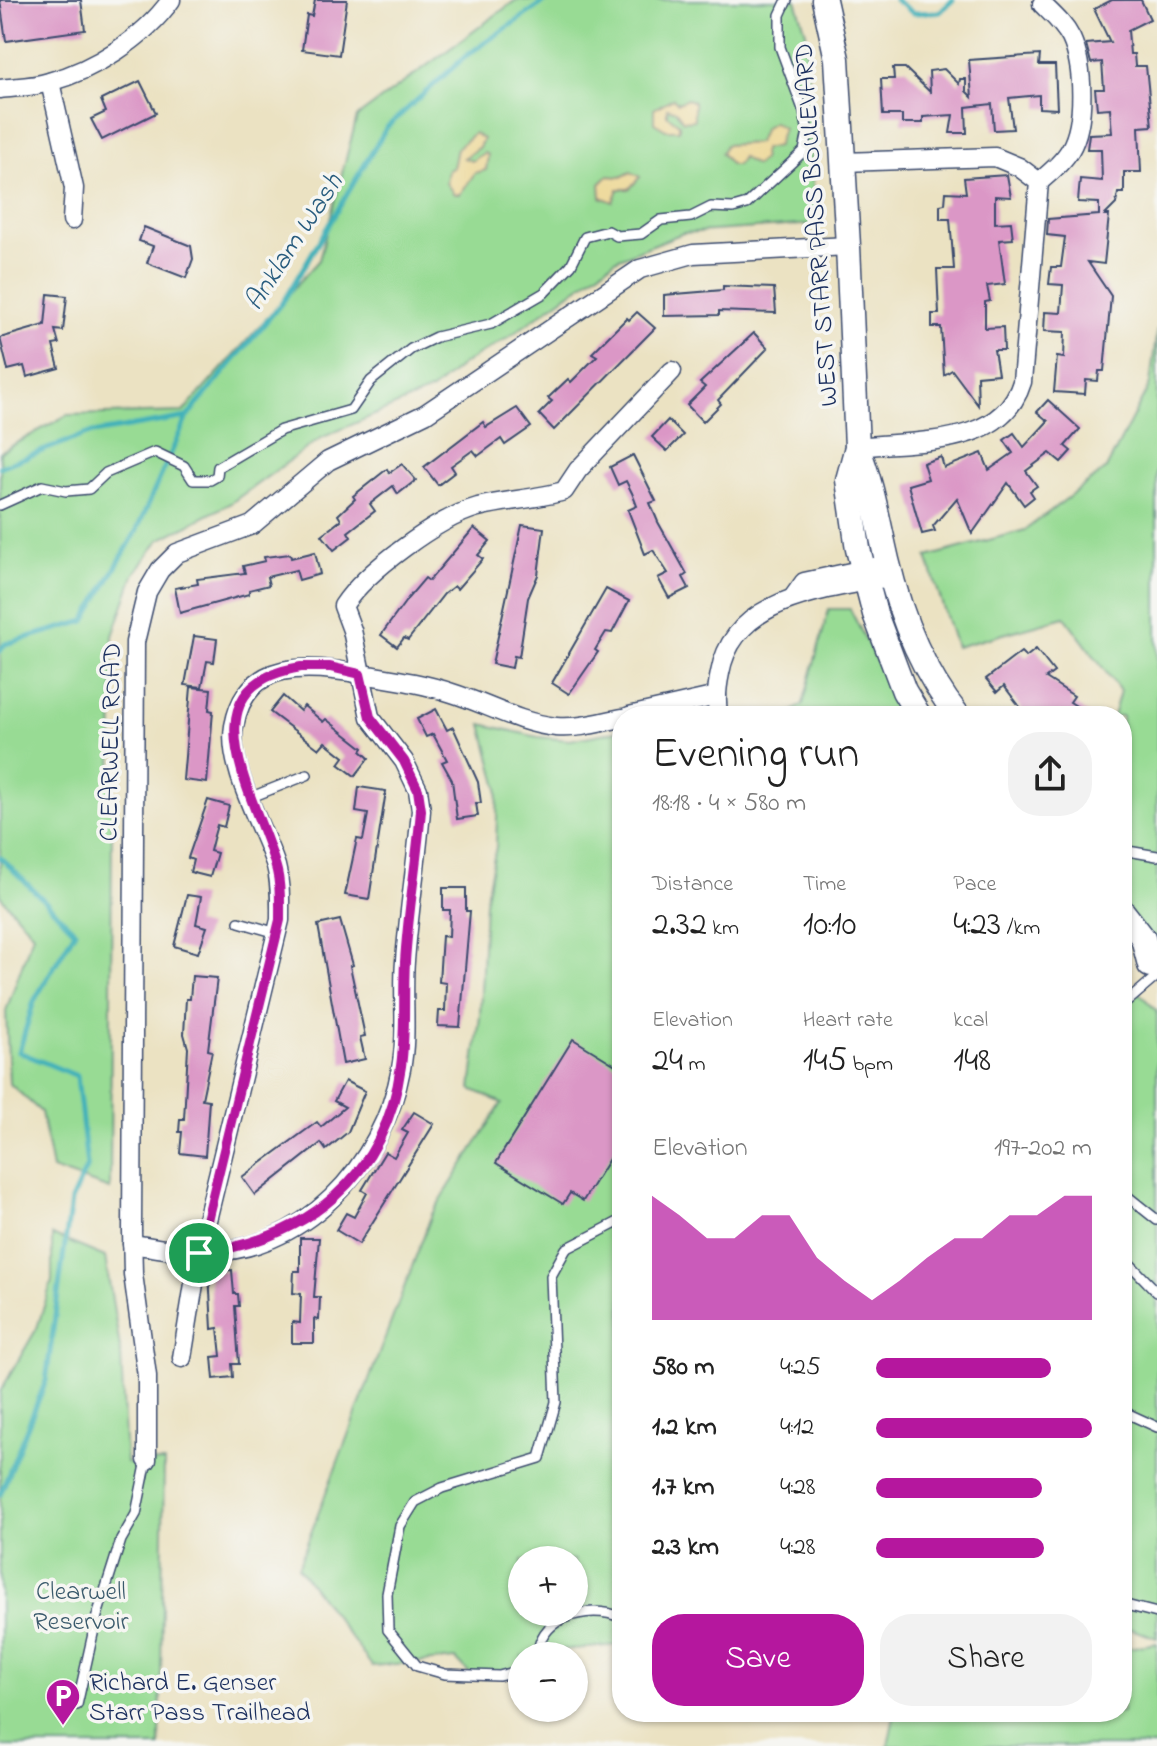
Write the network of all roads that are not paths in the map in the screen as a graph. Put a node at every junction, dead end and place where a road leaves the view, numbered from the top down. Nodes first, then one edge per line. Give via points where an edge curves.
1 (171, 0) edge
2 (787, 0) edge
3 (824, 0) edge
4 (1042, 4) dead end
5 (50, 82) junction
6 (0, 89) edge
7 (843, 162) junction
8 (1039, 182) junction
9 (72, 220) dead end
10 (848, 246) junction
11 (672, 371) dead end
12 (857, 447) junction
13 (0, 505) edge
14 (890, 570) junction
15 (865, 576) junction
16 (360, 674) junction
17 (717, 696) junction
18 (673, 706) edge
19 (718, 706) edge
20 (914, 706) edge
21 (951, 706) edge
22 (612, 720) edge
23 (307, 775) dead end
24 (249, 798) junction
25 (1132, 852) edge
26 (1157, 856) edge
27 (239, 922) dead end
28 (1132, 924) edge
29 (277, 933) junction
30 (1132, 952) edge
31 (1155, 971) edge
32 (1132, 995) edge
33 (1132, 1200) edge
34 (1157, 1220) edge
35 (612, 1225) edge
36 (132, 1244) junction
37 (199, 1253) junction
38 (1132, 1266) edge
39 (1157, 1292) edge
40 (182, 1358) dead end
41 (1132, 1416) edge
42 (1157, 1427) edge
43 (147, 1460) joint
44 (1132, 1607) edge
45 (1157, 1613) edge
46 (612, 1614) edge
47 (540, 1642) edge
48 (508, 1674) edge
49 (77, 1705) dead end

1 - 5 street via 135,38
2 - 13 lane via 780,15 780,47 808,132 804,151 756,199 661,220 641,234 617,236 608,231 585,237 571,265 544,293 491,324 411,349 371,381 351,410 281,430 218,467 210,480 193,480 184,466 155,452 106,473 89,489 42,486
3 - 7 street, WEST STARR PASS BOULEVARD via 837,59
4 - 8 street via 1062,24 1077,55 1079,107 1070,150
5 - 6 street
5 - 9 street via 74,188
7 - 8 street via 995,157
7 - 10 street, WEST STARR PASS BOULEVARD
8 - 12 street via 1022,382 1011,406 984,430 966,435
10 - 12 street, WEST STARR PASS BOULEVARD
10 - 36 street, CLEARWELL ROAD via 693,254 640,269 425,414 328,461 252,525 177,553 160,570 147,592 135,642
11 - 16 street via 564,491 474,508 441,524 354,589 343,606
12 - 14 street, WEST STARR PASS BOULEVARD via 868,472
12 - 15 street, WEST STARR PASS BOULEVARD via 848,480
14 - 15 street
14 - 21 street, WEST STARR PASS BOULEVARD via 908,629
15 - 17 street via 804,582 794,596 761,612 734,635 722,662
15 - 20 street, WEST STARR PASS BOULEVARD via 887,649
16 - 22 street via 431,686 556,727
16 - 24 street via 301,667 271,674 251,691 234,728 239,771
16 - 37 street via 370,717 404,761 421,810 405,966 405,1034 394,1094 385,1125 365,1161 322,1207 273,1237
17 - 18 street
17 - 19 street
23 - 24 lane
24 - 29 street via 277,869
25 - 26 lane
27 - 29 lane
28 - 31 street
29 - 37 street
30 - 31 street
31 - 32 lane
33 - 34 lane
35 - 48 lane via 566,1249 551,1276 556,1402 540,1458 427,1494 406,1513 395,1544 387,1621 405,1654 417,1666 445,1674
36 - 37 street
36 - 43 street, CLEARWELL ROAD via 147,1376
37 - 40 street
38 - 39 lane
41 - 42 lane
43 - 49 lane via 136,1514 121,1540 97,1616
44 - 45 lane
46 - 47 lane via 562,1618

